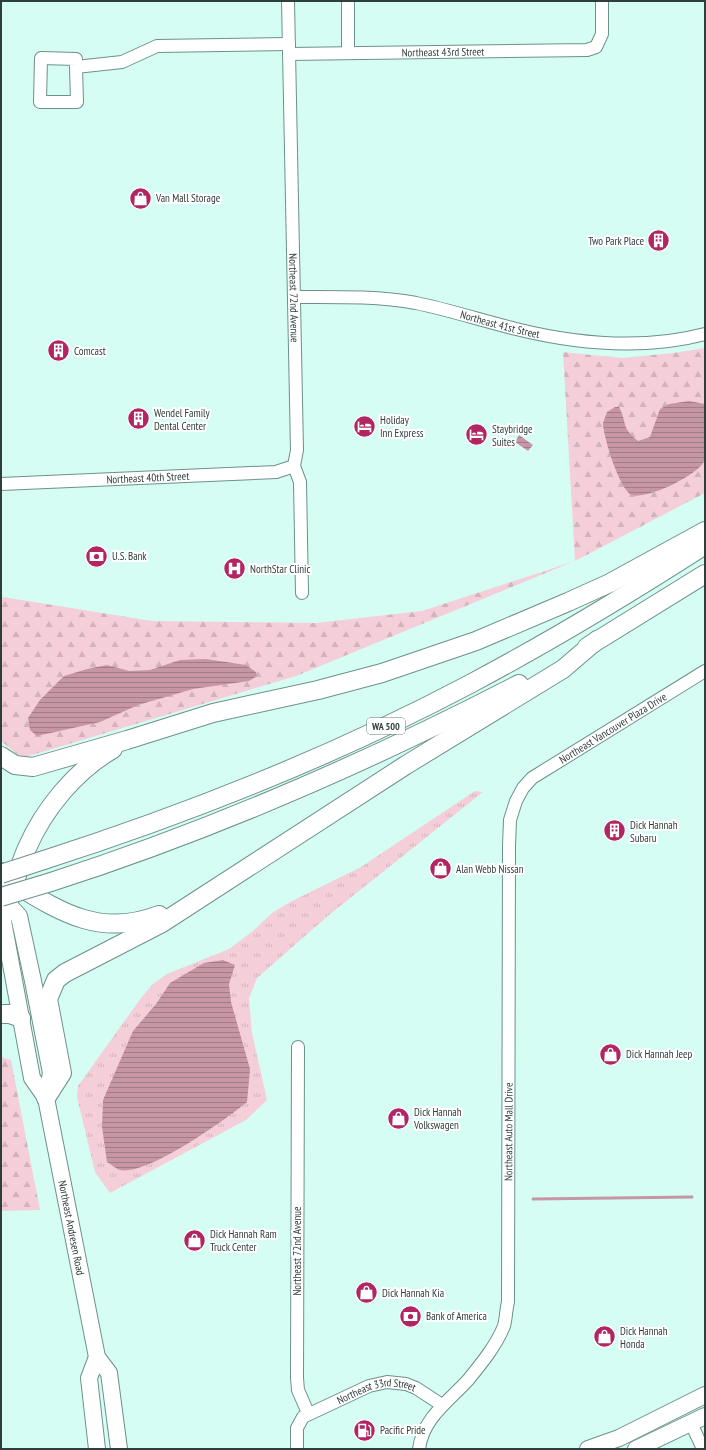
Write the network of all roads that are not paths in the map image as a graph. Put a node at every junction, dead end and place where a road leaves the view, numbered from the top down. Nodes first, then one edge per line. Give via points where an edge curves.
1 (288, 1) edge
2 (348, 1) edge
3 (602, 1) edge
4 (289, 49) junction
5 (348, 52) junction
6 (76, 67) junction
7 (296, 296) junction
8 (705, 334) edge
9 (294, 466) junction
10 (1, 484) edge
11 (705, 531) edge
12 (705, 544) edge
13 (705, 574) edge
14 (302, 593) dead end
15 (597, 640) junction
16 (705, 671) edge
17 (127, 740) junction
18 (1, 756) edge
19 (523, 788) joint
20 (4, 876) edge
21 (198, 898) junction
22 (3, 900) edge
23 (1, 1014) edge
24 (21, 1018) junction
25 (298, 1047) dead end
26 (46, 1098) junction
27 (97, 1357) junction
28 (705, 1395) edge
29 (442, 1405) junction
30 (705, 1406) edge
31 (308, 1414) junction
32 (698, 1420) edge
33 (97, 1449) edge
34 (118, 1449) edge
35 (296, 1449) edge
36 (419, 1449) edge
37 (588, 1449) edge
38 (636, 1449) edge
39 (703, 1449) edge

1 - 4 street, Northeast 72nd Avenue
2 - 5 street
3 - 5 street, Northeast 43rd Street via 602,34 596,47 587,50
4 - 5 street, Northeast 43rd Street
4 - 6 street, Northeast 43rd Street via 157,46 122,62
4 - 7 street, Northeast 72nd Avenue
6 - 6 street via 77,102 40,102 40,58 76,59
7 - 8 street, Northeast 41st Street via 360,297 416,303 557,338 598,343 661,341
7 - 9 street, Northeast 72nd Avenue via 297,450
9 - 10 street, Northeast 40th Street via 276,472
9 - 14 street, Northeast 72nd Avenue via 300,482
11 - 17 highway via 610,583 469,643 382,673 213,713
12 - 20 highway, WA 500, bridge via 552,639 469,685 370,733 188,811
13 - 15 highway, WA 500
15 - 21 highway via 563,669
15 - 22 highway, WA 500, bridge via 505,691 350,767 176,839
16 - 19 street, Northeast Vancouver Plaza Drive via 547,768
17 - 18 highway via 33,767 15,766
17 - 20 highway via 93,763 54,802 27,848
19 - 29 street, Northeast Auto Mall Drive via 510,820 509,846 509,1294 504,1326 491,1350 467,1380
20 - 21 highway via 71,916 104,924 147,919
20 - 22 highway
21 - 26 highway via 162,923 80,964 56,980 48,999 62,1073
22 - 24 main road, Northeast Andresen Road via 3,921
22 - 26 main road, Northeast Andresen Road via 19,916 51,1073
23 - 24 highway
24 - 26 main road, Northeast Andresen Road via 32,1078
25 - 31 street, Northeast 72nd Avenue via 297,1378 298,1390
26 - 27 main road, Northeast Andresen Road
27 - 33 main road via 89,1378
27 - 34 main road, Northeast Andresen Road via 109,1373
28 - 37 main road via 619,1438
29 - 31 street, Northeast 33rd Street via 416,1388 386,1382 369,1386
29 - 36 street, Northeast Auto Mall Drive via 426,1427
30 - 32 main road via 692,1413 690,1417
31 - 35 street via 298,1425
32 - 38 main road
32 - 39 street

